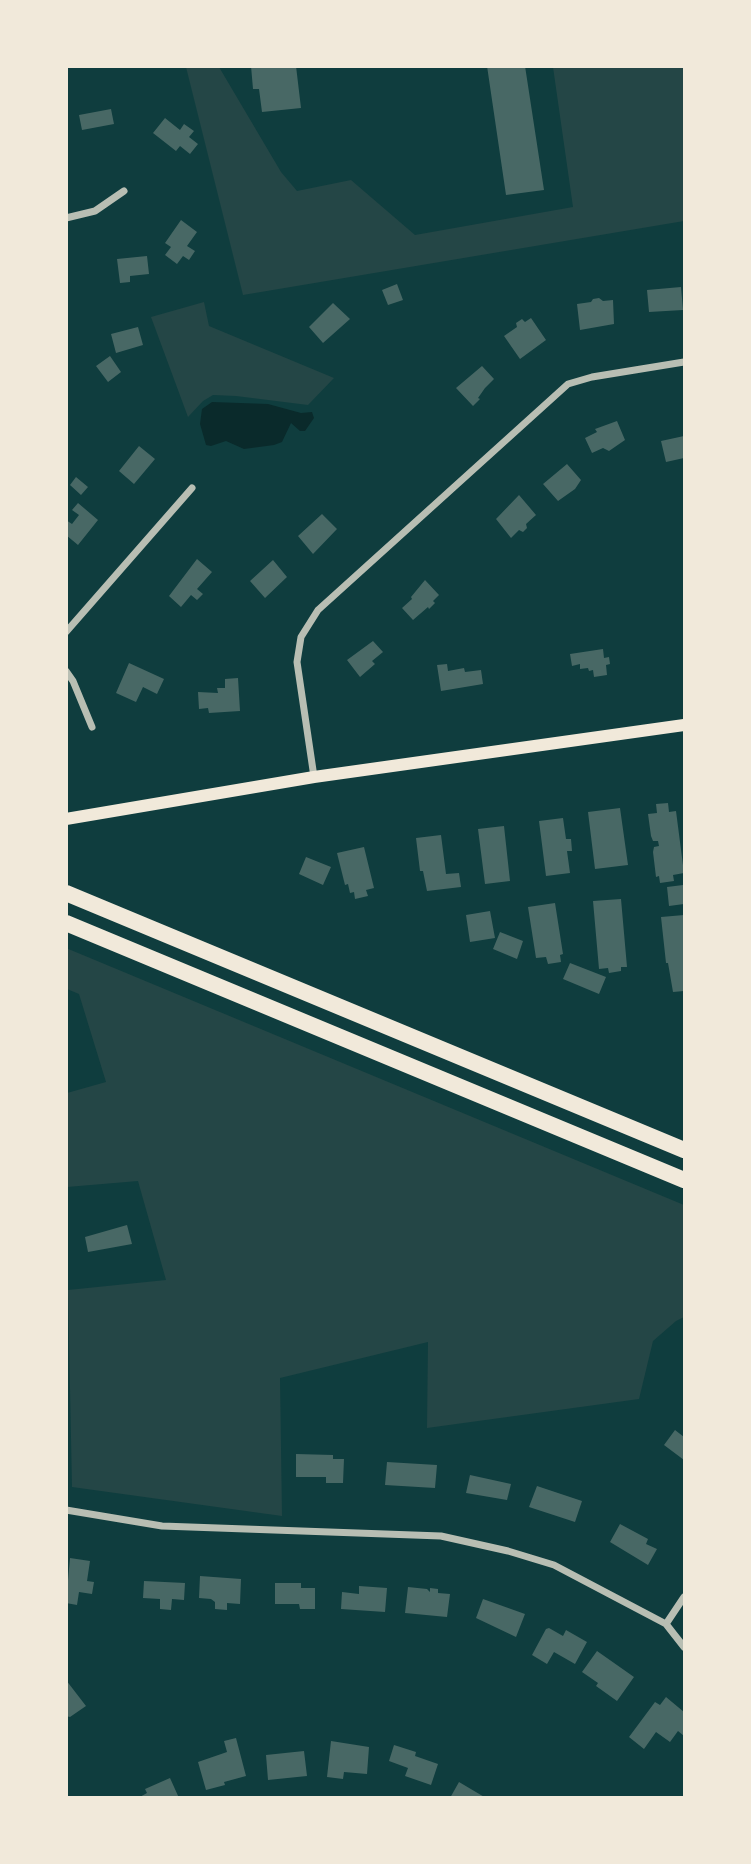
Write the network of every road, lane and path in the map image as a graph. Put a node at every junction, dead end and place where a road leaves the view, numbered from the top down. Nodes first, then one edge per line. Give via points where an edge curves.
1 (124, 191) dead end
2 (66, 218) edge
3 (684, 362) edge
4 (192, 488) dead end
5 (66, 632) edge
6 (66, 671) edge
7 (684, 725) edge
8 (92, 727) dead end
9 (314, 777) junction
10 (66, 818) edge
11 (66, 894) edge
12 (66, 923) edge
13 (684, 1150) edge
14 (684, 1180) edge
15 (66, 1510) edge
16 (684, 1597) edge
17 (666, 1624) junction
18 (684, 1647) edge

1 - 2 street via 95,211
3 - 9 street via 568,384 318,610 300,637 297,663
4 - 5 street
6 - 8 street
7 - 9 main road
9 - 10 main road
11 - 13 highway
12 - 14 highway
15 - 17 street via 162,1526 441,1536 554,1565
16 - 17 street
17 - 18 street

